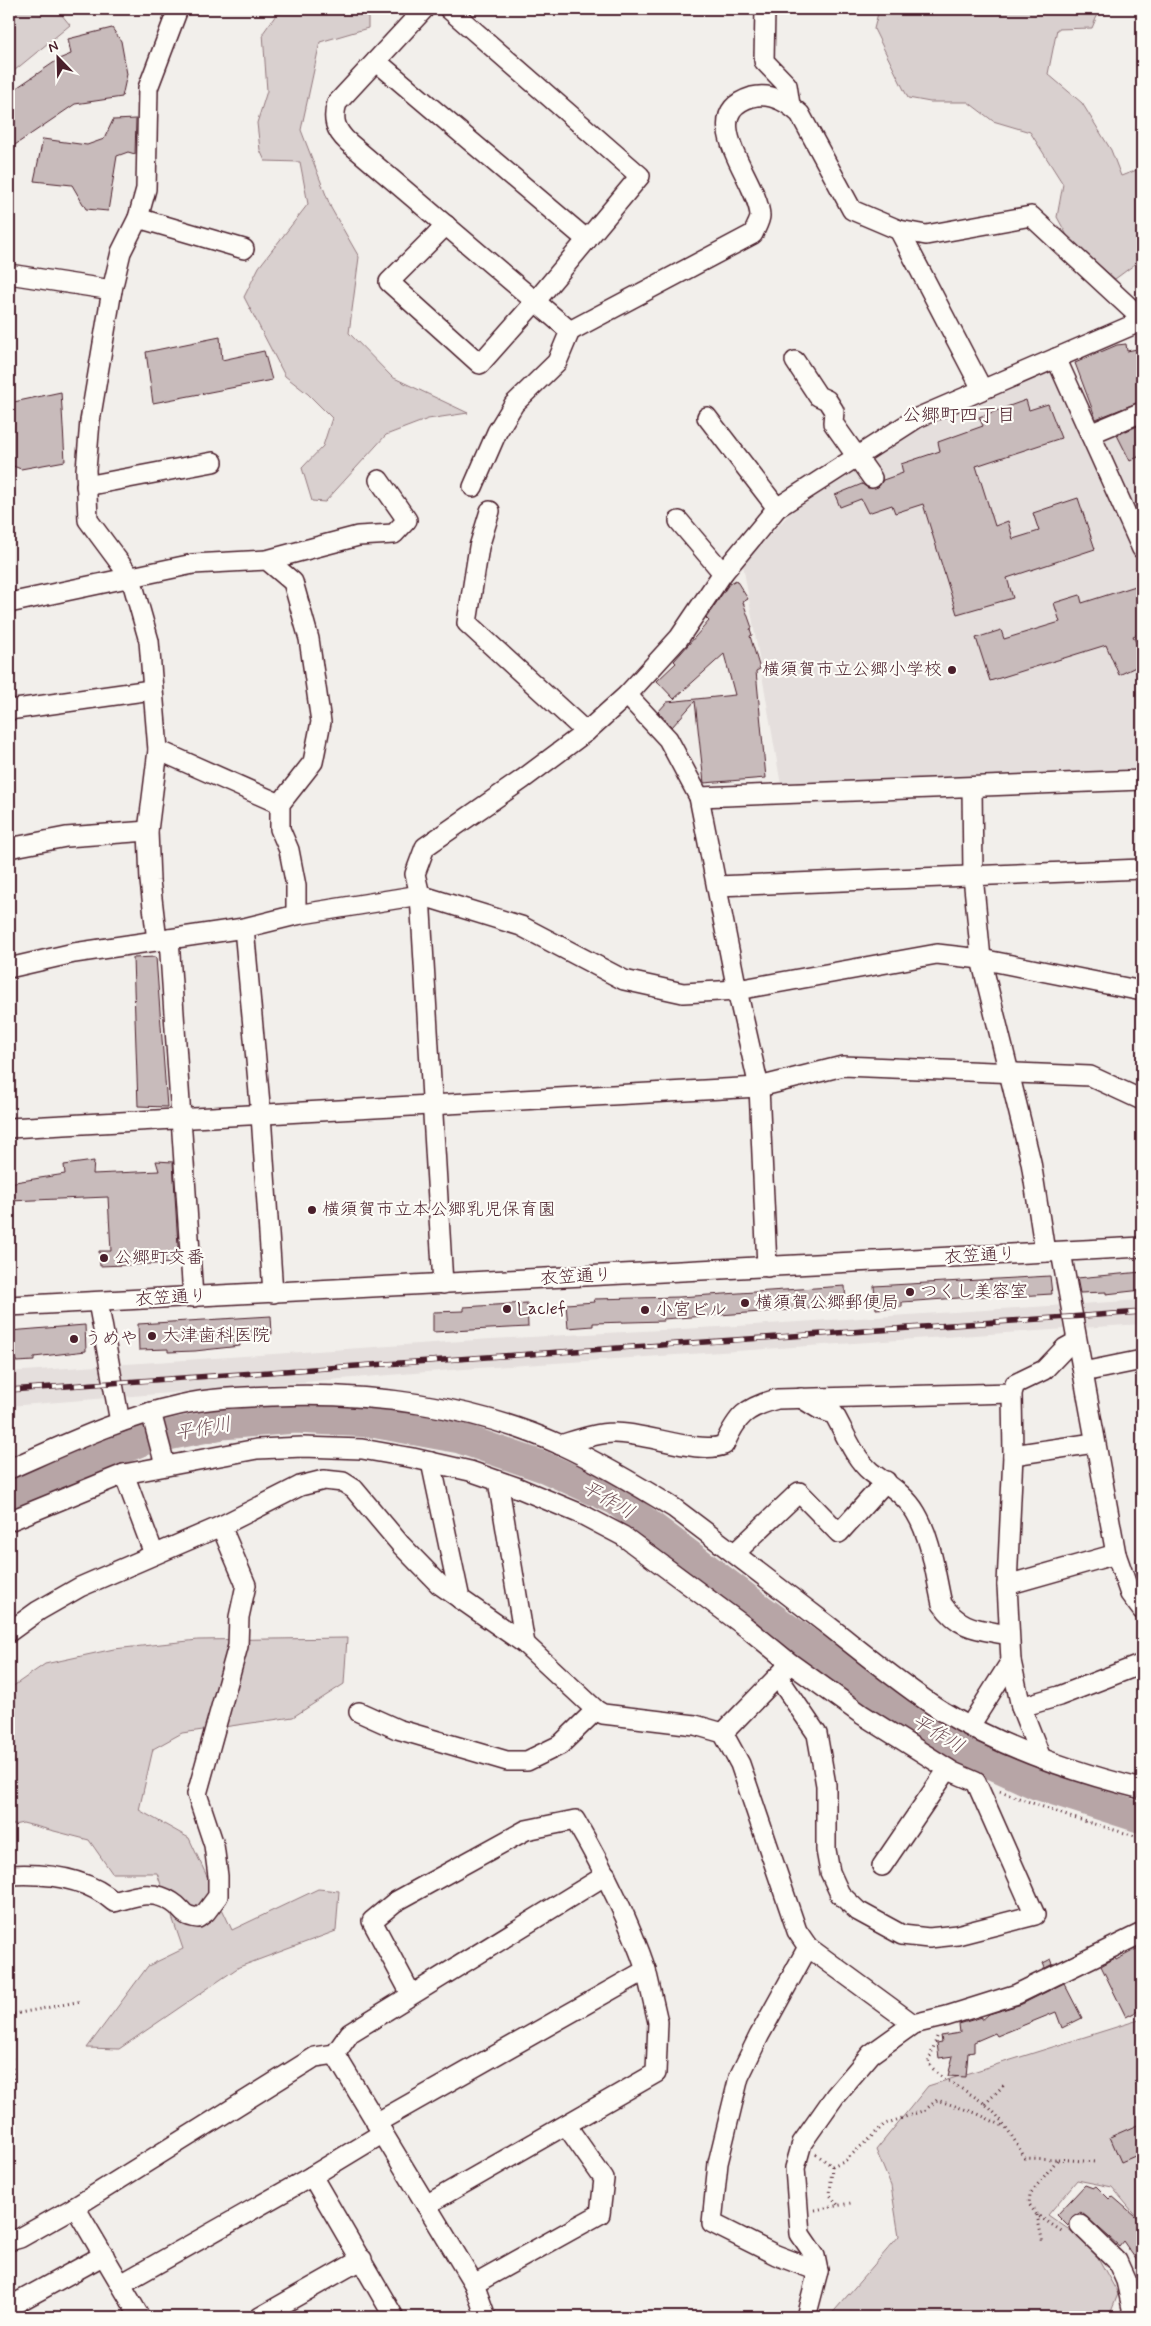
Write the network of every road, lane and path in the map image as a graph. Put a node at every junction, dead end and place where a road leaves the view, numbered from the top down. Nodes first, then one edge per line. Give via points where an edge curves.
1 (178, 9) edge
2 (424, 9) edge
3 (449, 9) edge
4 (765, 9) edge
5 (376, 61) junction
6 (790, 105) junction
7 (138, 218) junction
8 (446, 225) junction
9 (899, 230) junction
10 (587, 240) junction
11 (244, 249) dead end
12 (9, 274) edge
13 (112, 290) junction
14 (535, 302) junction
15 (1142, 320) edge
16 (570, 331) junction
17 (1056, 358) junction
18 (795, 361) dead end
19 (982, 389) junction
20 (1142, 412) edge
21 (707, 417) dead end
22 (1090, 434) junction
23 (857, 455) junction
24 (213, 462) dead end
25 (872, 478) dead end
26 (379, 480) dead end
27 (86, 486) junction
28 (473, 487) dead end
29 (777, 508) junction
30 (490, 511) dead end
31 (679, 521) dead end
32 (1142, 549) edge
33 (267, 560) junction
34 (723, 573) junction
35 (131, 578) junction
36 (9, 603) edge
37 (151, 690) junction
38 (627, 696) junction
39 (9, 710) edge
40 (586, 732) junction
41 (158, 750) junction
42 (1142, 780) edge
43 (972, 787) junction
44 (699, 797) junction
45 (280, 804) junction
46 (148, 831) junction
47 (9, 848) edge
48 (1142, 869) edge
49 (973, 876) junction
50 (717, 886) junction
51 (420, 895) junction
52 (296, 915) junction
53 (244, 928) junction
54 (163, 940) junction
55 (981, 959) junction
56 (9, 968) edge
57 (737, 990) junction
58 (1142, 991) edge
59 (1008, 1072) junction
60 (759, 1087) junction
61 (1142, 1100) edge
62 (434, 1105) junction
63 (261, 1115) junction
64 (181, 1120) junction
65 (9, 1128) edge
66 (1142, 1247) edge
67 (1053, 1252) junction
68 (767, 1267) junction
69 (443, 1284) junction
70 (272, 1292) junction
71 (193, 1297) junction
72 (98, 1302) junction
73 (9, 1306) edge
74 (1076, 1342) junction
75 (1142, 1360) edge
76 (1083, 1372) junction
77 (1012, 1393) junction
78 (800, 1397) junction
79 (152, 1414) junction
80 (120, 1422) junction
81 (1094, 1443) junction
82 (560, 1445) junction
83 (1013, 1455) junction
84 (164, 1462) junction
85 (432, 1462) junction
86 (9, 1469) edge
87 (124, 1474) junction
88 (498, 1481) junction
89 (886, 1481) junction
90 (9, 1521) edge
91 (221, 1526) junction
92 (735, 1553) junction
93 (154, 1554) junction
94 (1116, 1554) junction
95 (1007, 1585) junction
96 (460, 1599) junction
97 (1142, 1610) edge
98 (9, 1632) edge
99 (1008, 1635) junction
100 (525, 1644) junction
101 (1011, 1661) junction
102 (1142, 1664) edge
103 (784, 1670) junction
104 (1021, 1707) junction
105 (596, 1710) junction
106 (359, 1712) dead end
107 (970, 1726) junction
108 (723, 1733) junction
109 (1041, 1758) junction
110 (948, 1768) junction
111 (976, 1782) junction
112 (1142, 1788) edge
113 (1142, 1838) edge
114 (882, 1866) dead end
115 (9, 1875) edge
116 (606, 1875) junction
117 (1142, 1933) edge
118 (808, 1948) junction
119 (646, 1970) junction
120 (411, 1994) junction
121 (82, 2001) dead end
122 (9, 2015) edge
123 (946, 2016) junction
124 (913, 2024) junction
125 (9, 2038) edge
126 (335, 2054) junction
127 (9, 2083) edge
128 (1006, 2083) dead end
129 (985, 2104) junction
130 (566, 2125) junction
131 (380, 2128) junction
132 (1008, 2129) junction
133 (802, 2143) junction
134 (1058, 2159) junction
135 (1095, 2162) dead end
136 (832, 2166) junction
137 (312, 2176) junction
138 (851, 2203) dead end
139 (426, 2205) junction
140 (838, 2205) junction
141 (75, 2207) junction
142 (798, 2215) junction
143 (1037, 2215) junction
144 (1072, 2229) joint
145 (9, 2241) edge
146 (1043, 2244) dead end
147 (104, 2255) junction
148 (362, 2260) junction
149 (818, 2271) junction
150 (121, 2284) junction
151 (474, 2284) junction
152 (9, 2307) edge
153 (140, 2317) edge
154 (260, 2317) edge
155 (394, 2317) edge
156 (486, 2317) edge
157 (806, 2317) edge
158 (1134, 2317) edge

1 - 7 street via 148,88 146,189
2 - 5 street
3 - 10 street via 640,176
4 - 6 street via 764,62 787,85
5 - 8 street via 337,102 333,116 336,128
5 - 10 street
6 - 9 street via 800,114 852,210
6 - 16 street via 772,96 754,96 729,114 726,127 732,147 756,198 760,217 753,234
7 - 11 street
7 - 13 street via 121,252
8 - 14 street
8 - 14 street via 390,282 480,364
9 - 15 street via 926,235 1031,216
9 - 19 street
10 - 14 street
12 - 13 street
13 - 27 street via 90,421
14 - 16 street
15 - 17 street
16 - 28 street via 557,362 514,404 497,432
17 - 19 street
17 - 22 street
18 - 23 street via 818,396 826,400 834,411 833,423
19 - 23 street via 917,418
20 - 22 street
21 - 29 street
22 - 32 street
23 - 25 street
23 - 29 street
24 - 27 street
26 - 33 street via 407,520 394,534 358,536
27 - 35 street via 88,520
29 - 34 street
30 - 40 street via 480,547 467,623
31 - 34 street
33 - 35 street via 193,564
33 - 45 street via 293,582 309,639 321,722 314,762
34 - 38 street via 679,638
35 - 36 street
35 - 37 street via 149,641
37 - 39 street
37 - 41 street
38 - 40 street
38 - 44 street via 668,739
40 - 51 street via 425,848 415,874
41 - 45 street
41 - 46 street
42 - 43 street
43 - 44 street
43 - 49 street
44 - 50 street
45 - 52 street via 280,830 289,850 296,886
46 - 47 street via 66,837
46 - 54 street via 150,881
48 - 49 street
49 - 50 street
49 - 55 street
50 - 57 street
51 - 52 street
51 - 57 street via 522,926 624,980 683,993
51 - 62 street
52 - 53 street
53 - 54 street
53 - 63 street
54 - 56 street via 74,953
54 - 64 street
55 - 57 street via 937,954
55 - 58 street
55 - 59 street
57 - 60 street
59 - 60 street via 843,1066
59 - 61 street via 1090,1076
59 - 67 street
60 - 62 street
60 - 68 street
62 - 63 street
62 - 69 street
63 - 64 street
63 - 70 street
64 - 65 street
64 - 71 street
66 - 67 street, 衣笠通り
67 - 68 street, 衣笠通り
67 - 74 street
68 - 69 street, 衣笠通り
69 - 70 street, 衣笠通り
70 - 71 street, 衣笠通り
71 - 72 street, 衣笠通り
72 - 73 street, 衣笠通り
72 - 80 street
74 - 76 street
74 - 77 street via 1065,1348 1044,1370 1014,1384
75 - 76 street
76 - 81 street
77 - 78 street
77 - 83 street
78 - 82 street via 759,1404 742,1414 734,1422 724,1444 714,1448 700,1448 644,1435 612,1433
78 - 89 street via 834,1414 860,1460
79 - 80 street
79 - 82 street via 180,1404 339,1394 471,1415
79 - 84 street
80 - 86 street
81 - 83 street
81 - 94 street
82 - 92 street via 634,1483
83 - 95 street
84 - 85 street via 206,1460 257,1449 303,1447 362,1449
84 - 87 street
85 - 88 street
85 - 96 street
87 - 90 street
87 - 93 street
88 - 100 street
88 - 103 street via 581,1514 623,1536 747,1628
89 - 92 street via 839,1533 799,1492
89 - 99 street via 901,1493 927,1533 942,1604 948,1613 964,1626
91 - 93 street
91 - 96 street via 300,1486 324,1480 343,1482 354,1489 400,1545 438,1584
91 - 115 street via 246,1585 239,1617 238,1646 197,1794 214,1845 218,1896 198,1918 186,1916 173,1902 161,1896 144,1894 114,1902 102,1891 75,1880
92 - 107 street via 899,1681
93 - 98 street via 80,1587
94 - 95 street
94 - 97 street via 1130,1594
95 - 99 street
96 - 100 street
99 - 101 street
100 - 105 street
101 - 104 street
101 - 107 street
102 - 104 street
103 - 108 street
103 - 110 street
103 - 111 street via 817,1734 826,1785 826,1850 830,1872 840,1894 879,1924 902,1935 929,1938 957,1935 1035,1915
104 - 109 street
105 - 106 street via 560,1745 527,1761 507,1761 397,1729
105 - 108 street via 603,1714 695,1725
107 - 109 street
108 - 118 street via 740,1764 798,1931
109 - 112 street
110 - 111 street
110 - 114 street
111 - 113 path via 1070,1817
116 - 119 street
116 - 120 street
116 - 120 street via 575,1820 526,1830 395,1902 372,1921
117 - 123 street via 1017,1994
118 - 124 street
118 - 149 street via 739,2076 718,2163 712,2223 776,2255
119 - 130 street via 658,2022 656,2073
119 - 131 street
120 - 126 street via 350,2033
121 - 122 path
123 - 124 street
123 - 129 path via 928,2063 937,2074
124 - 133 street via 871,2054 835,2096
125 - 127 path via 13,2080
126 - 131 street
126 - 141 street via 315,2057
128 - 129 path
129 - 132 path
130 - 139 street
130 - 151 street via 604,2179 600,2214
131 - 137 street
131 - 139 street
132 - 134 path via 1025,2158
132 - 136 path via 976,2113 937,2100 906,2119 884,2124 846,2160
133 - 136 path
133 - 142 street via 795,2168
134 - 135 path
134 - 143 path via 1030,2194 1029,2204
136 - 140 path via 830,2195
137 - 148 street
137 - 150 street
138 - 140 path
139 - 151 street
140 - 142 path
141 - 145 street
141 - 147 street
142 - 149 street via 800,2234 815,2256
143 - 144 path
143 - 146 path
144 - 158 street via 1118,2261
147 - 150 street
147 - 152 street
148 - 154 street
148 - 155 street
149 - 157 street
150 - 153 street
151 - 156 street

